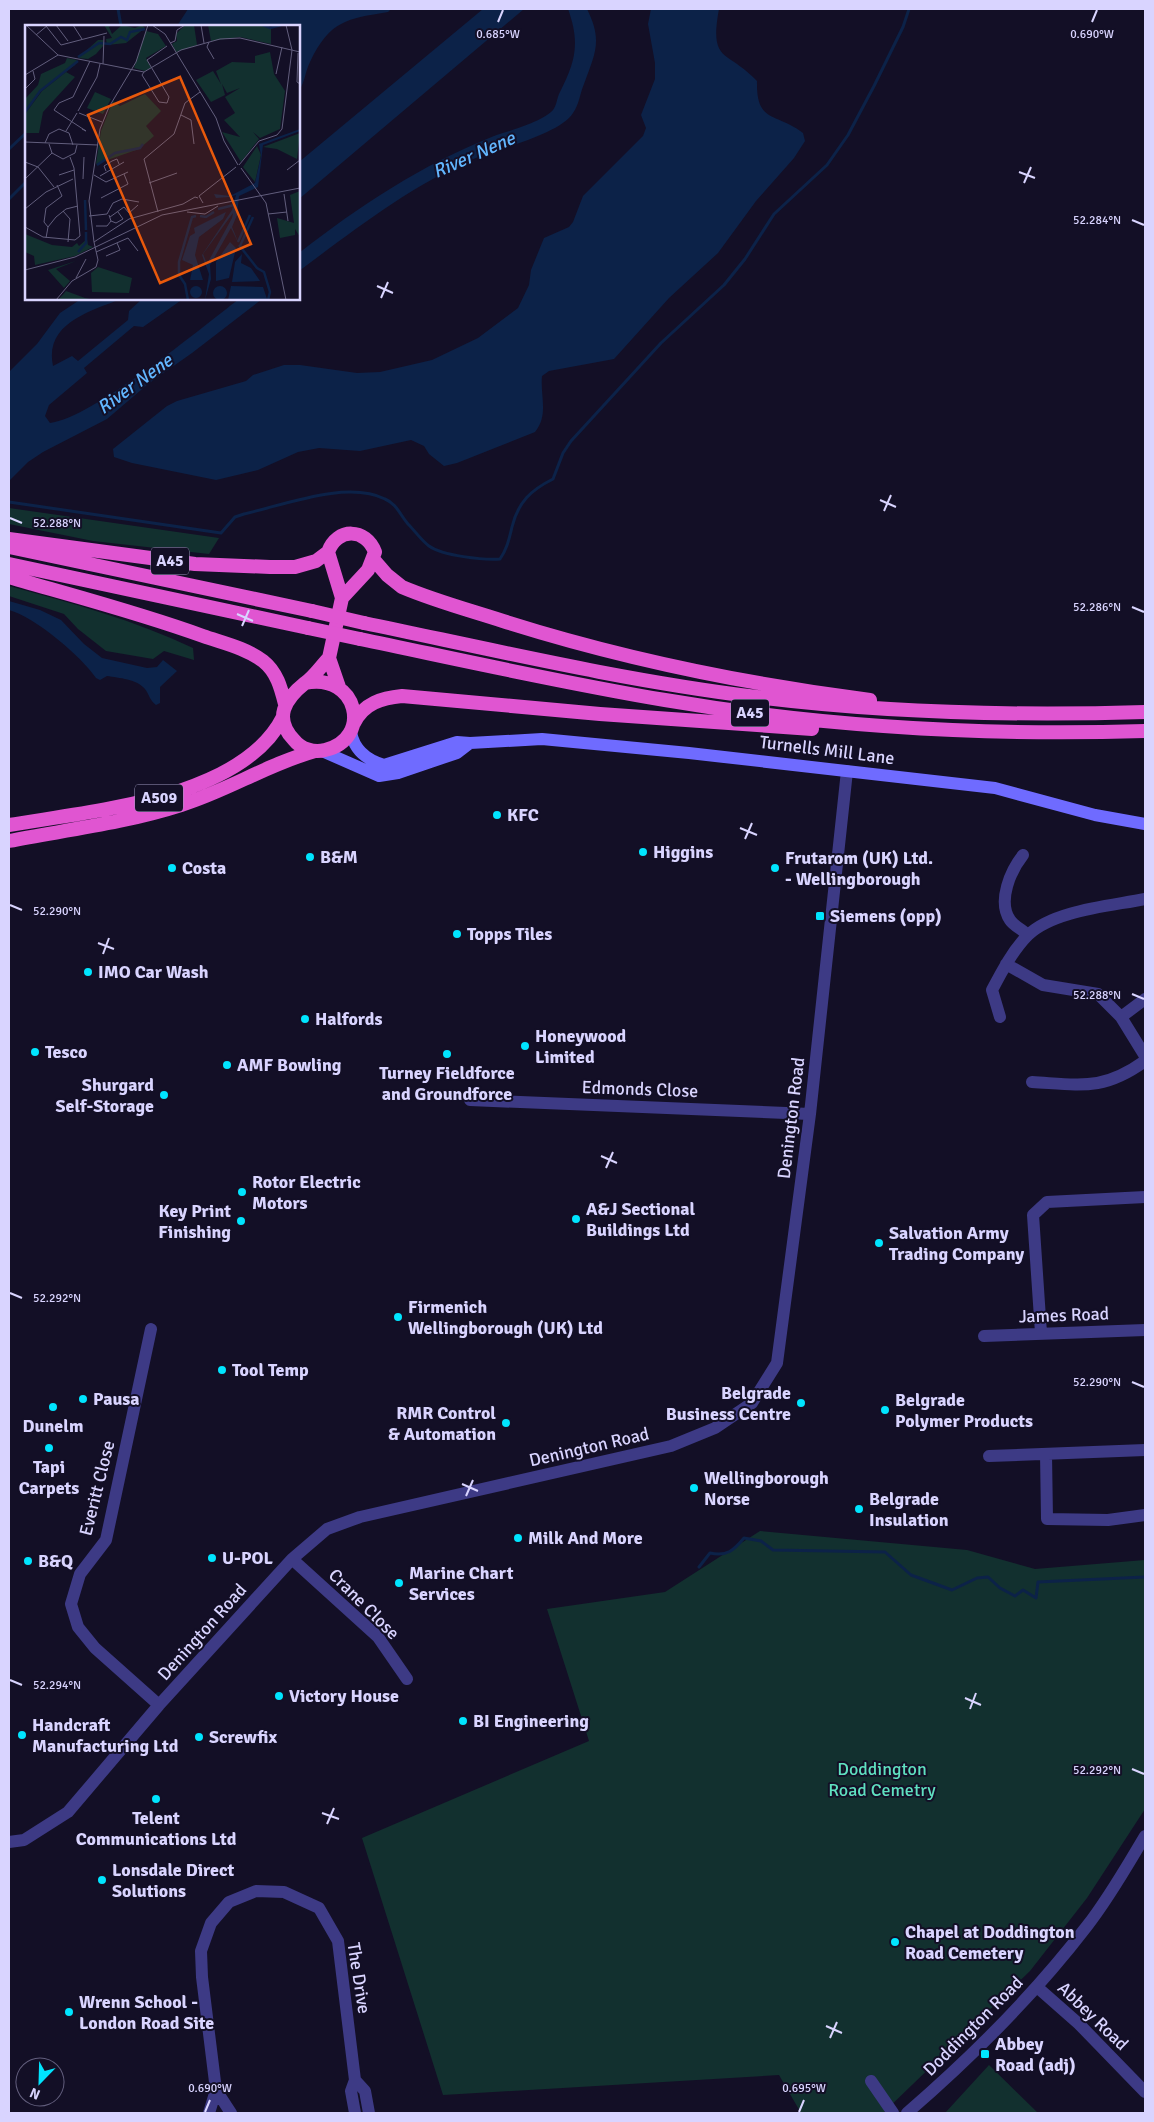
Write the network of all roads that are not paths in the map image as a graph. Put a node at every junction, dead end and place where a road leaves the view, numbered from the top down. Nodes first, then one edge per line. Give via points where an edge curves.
1 (9, 539) edge
2 (9, 547) edge
3 (328, 552) junction
4 (374, 560) junction
5 (9, 564) edge
6 (9, 577) edge
7 (342, 598) junction
8 (328, 658) junction
9 (306, 683) junction
10 (339, 687) junction
11 (284, 711) junction
12 (1145, 712) edge
13 (982, 714) junction
14 (352, 727) junction
15 (935, 731) junction
16 (1145, 731) edge
17 (470, 744) junction
18 (319, 751) junction
19 (847, 771) junction
20 (1145, 824) edge
21 (9, 826) edge
22 (9, 841) edge
23 (1023, 855) dead end
24 (1145, 899) edge
25 (1028, 935) junction
26 (1006, 964) junction
27 (1145, 999) edge
28 (1000, 1017) dead end
29 (1121, 1017) junction
30 (1145, 1056) edge
31 (1145, 1061) edge
32 (1032, 1082) dead end
33 (470, 1100) dead end
34 (810, 1114) junction
35 (1145, 1197) edge
36 (151, 1329) dead end
37 (1145, 1330) edge
38 (1041, 1333) junction
39 (984, 1336) dead end
40 (1145, 1450) edge
41 (1046, 1454) junction
42 (989, 1456) dead end
43 (1145, 1515) edge
44 (292, 1559) junction
45 (407, 1679) dead end
46 (159, 1705) junction
47 (1145, 1836) edge
48 (9, 1842) edge
49 (1037, 1987) junction
50 (355, 2080) junction
51 (871, 2081) dead end
52 (216, 2090) junction
53 (1145, 2092) edge
54 (209, 2113) edge
55 (231, 2113) edge
56 (355, 2113) edge
57 (369, 2113) edge
58 (894, 2113) edge
59 (908, 2113) edge

1 - 3 highway, A45 via 195,564 295,567 316,561
2 - 13 highway, A45, bridge via 570,666 729,693 857,708
3 - 4 highway via 336,539 356,533 372,544
3 - 7 highway
4 - 7 highway
4 - 13 highway, A45 via 402,587 426,596 547,635 643,660 821,693
5 - 15 highway, A45, bridge via 666,700 813,720
6 - 11 highway via 176,626 240,649 263,661 277,677
7 - 8 highway
8 - 9 highway
8 - 10 highway
9 - 10 highway via 329,682
9 - 11 highway via 290,695
10 - 14 highway via 352,704
11 - 18 highway via 287,732 296,744
11 - 21 highway, A509 via 268,742 246,760 190,787 160,798
12 - 13 highway, A45
14 - 15 highway, A45 via 366,706 402,696 813,729
14 - 17 main road, Turnells Mill Lane via 356,747 363,755 384,765 457,742
14 - 18 highway via 344,741 334,748
15 - 16 highway, A45 via 1075,734
17 - 18 main road, Turnells Mill Lane via 457,753 379,776
17 - 19 main road, Turnells Mill Lane via 542,739
18 - 22 highway, A509 via 273,765 206,796 153,814
19 - 20 main road, Turnells Mill Lane via 995,788 1095,816
19 - 34 street, Denington Road
23 - 25 street via 1014,867 1004,899 1010,920
24 - 25 street via 1053,919
25 - 26 street
26 - 28 street via 992,990
26 - 29 street via 1043,985 1098,994
27 - 29 street
29 - 30 street
31 - 32 street via 1110,1082 1082,1085
33 - 34 street, Edmonds Close
34 - 44 street, Denington Road via 777,1363 752,1403 715,1428 671,1446 360,1517 327,1529
35 - 38 street via 1047,1202 1033,1214
36 - 46 street, Everitt Close via 106,1540 80,1574 71,1604 78,1627 95,1648
37 - 38 street, James Road
38 - 39 street, James Road
40 - 41 street
41 - 42 street
41 - 43 street via 1047,1520 1108,1520
44 - 45 street, Crane Close via 378,1637
44 - 46 street, Denington Road
46 - 48 street, Denington Road via 68,1812 24,1840
47 - 49 street, Doddington Road via 1088,1925
49 - 53 street, Abbey Road
49 - 59 street, Doddington Road via 961,2066
50 - 52 street, The Drive via 338,1941 319,1908 284,1892 256,1891 228,1902 211,1923 201,1951
50 - 56 street, The Drive via 351,2091
50 - 57 street, The Drive via 365,2091
51 - 58 street
52 - 54 street, The Drive
52 - 55 street, The Drive

